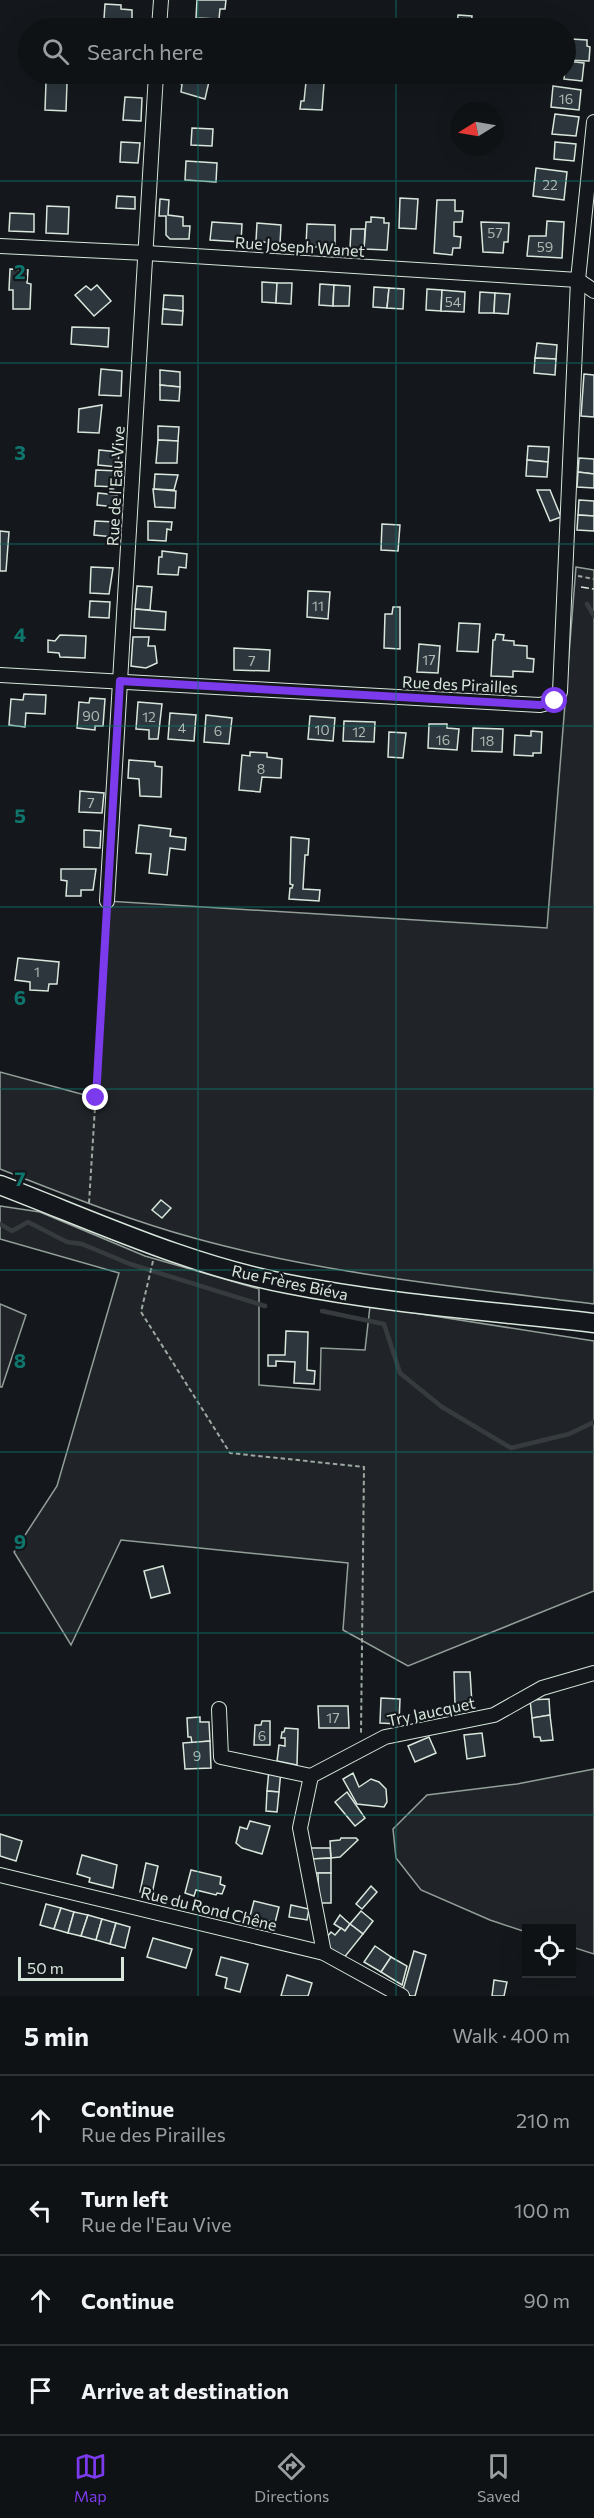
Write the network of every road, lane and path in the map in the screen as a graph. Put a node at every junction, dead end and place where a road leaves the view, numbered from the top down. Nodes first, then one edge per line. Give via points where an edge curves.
1 (161, 0) edge
2 (160, 18) edge
3 (155, 84) edge
4 (594, 122) edge
5 (0, 246) edge
6 (146, 253) junction
7 (578, 280) junction
8 (594, 291) edge
9 (0, 675) edge
10 (120, 681) junction
11 (107, 901) joint
12 (0, 1185) edge
13 (88, 1219) junction
14 (152, 1266) dead end
15 (594, 1323) edge
16 (594, 1673) edge
17 (219, 1709) dead end
18 (361, 1733) dead end
19 (311, 1776) junction
20 (0, 1875) edge
21 (324, 1953) junction
22 (402, 1996) edge

1 - 2 street
3 - 6 street, Rue de l'Eau Vive
4 - 7 street
5 - 6 street, Rue Joseph Wanet
6 - 7 street, Rue Joseph Wanet
6 - 10 street, Rue de l'Eau Vive
7 - 8 street
7 - 10 street, Rue des Pirailles via 566,586 560,692 555,701 540,705
9 - 10 street
10 - 11 street, Rue de l'Eau Vive
11 - 13 path
12 - 13 street, Rue Frères Biéva
13 - 15 street, Rue Frères Biéva via 156,1247 286,1284
14 - 18 path via 141,1312 230,1453 364,1467
16 - 19 street, Try Jaucquet via 542,1688 494,1715 385,1737
17 - 19 street via 221,1757
19 - 21 street via 300,1828
20 - 21 street, Rue du Rond Chêne
21 - 22 street, Rue du Rond Chêne

